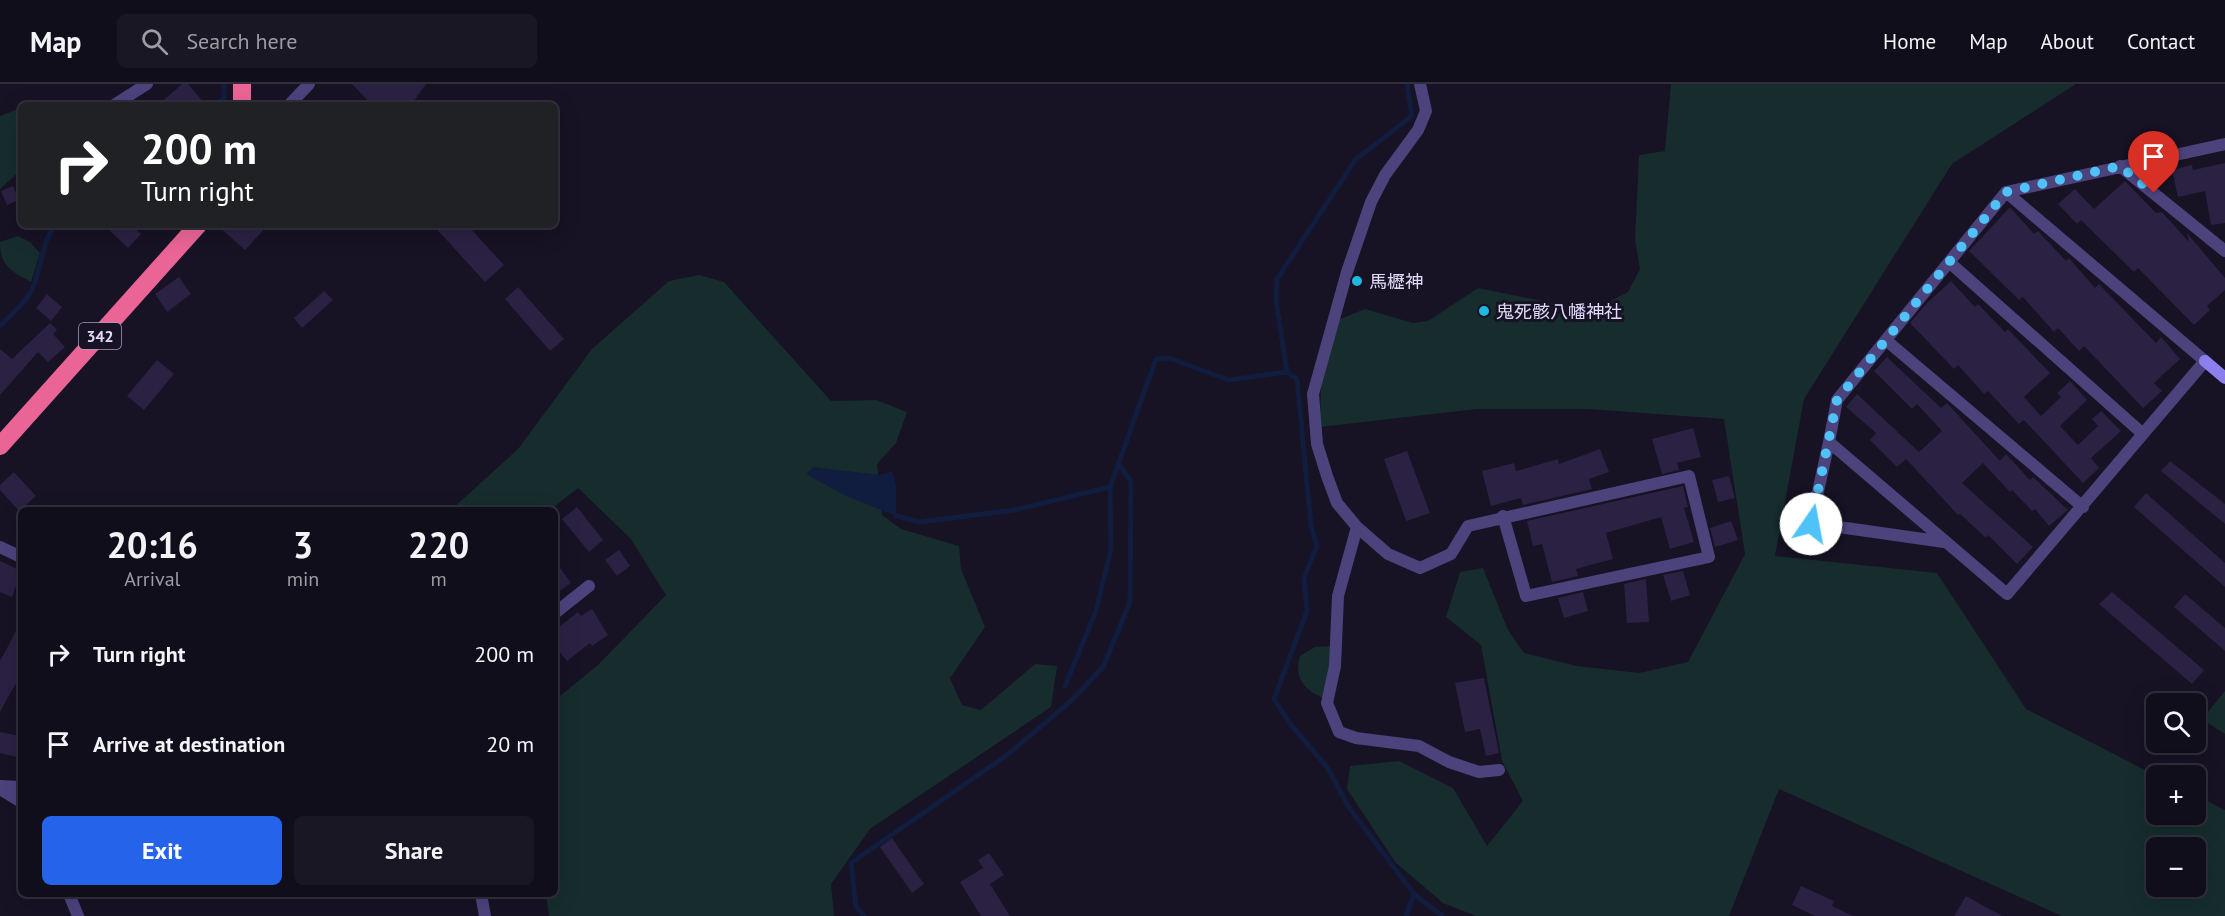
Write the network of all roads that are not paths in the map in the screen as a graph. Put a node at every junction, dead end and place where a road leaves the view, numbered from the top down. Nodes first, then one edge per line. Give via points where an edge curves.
1 (147, 84) edge
2 (242, 84) edge
3 (309, 84) edge
4 (1420, 84) edge
5 (119, 102) edge
6 (242, 102) edge
7 (292, 102) edge
8 (2225, 144) edge
9 (2120, 166) junction
10 (2006, 192) junction
11 (195, 228) edge
12 (2224, 248) edge
13 (1949, 262) junction
14 (1887, 341) junction
15 (2205, 361) junction
16 (2225, 378) edge
17 (2143, 434) junction
18 (1829, 442) junction
19 (0, 446) edge
20 (2084, 507) junction
21 (1503, 516) junction
22 (1357, 526) junction
23 (1945, 542) junction
24 (0, 547) edge
25 (18, 556) edge
26 (589, 586) dead end
27 (558, 611) edge
28 (1499, 770) dead end
29 (18, 787) edge
30 (0, 788) edge
31 (18, 800) edge
32 (70, 897) edge
33 (482, 897) edge
34 (78, 916) edge
35 (485, 916) edge

1 - 5 street
2 - 6 highway
3 - 7 street
4 - 22 street via 1426,111 1371,202 1313,394 1317,444 1327,476 1337,503
8 - 9 street
9 - 10 street
9 - 12 street
10 - 13 street
10 - 15 street
11 - 19 highway, 342
13 - 14 street
13 - 17 street
14 - 18 street via 1837,400
14 - 20 street
15 - 16 street
15 - 17 street
17 - 20 street
18 - 23 street
18 - 23 street via 1811,524
20 - 23 street via 2007,594
21 - 21 street via 1689,476 1708,557 1526,596
21 - 22 street via 1468,526 1451,554 1420,568 1388,554
22 - 28 street via 1338,596 1335,666 1327,703 1340,732 1356,738 1419,746 1479,772
24 - 25 street
26 - 27 street
29 - 30 street
30 - 31 street
32 - 34 street
33 - 35 street

